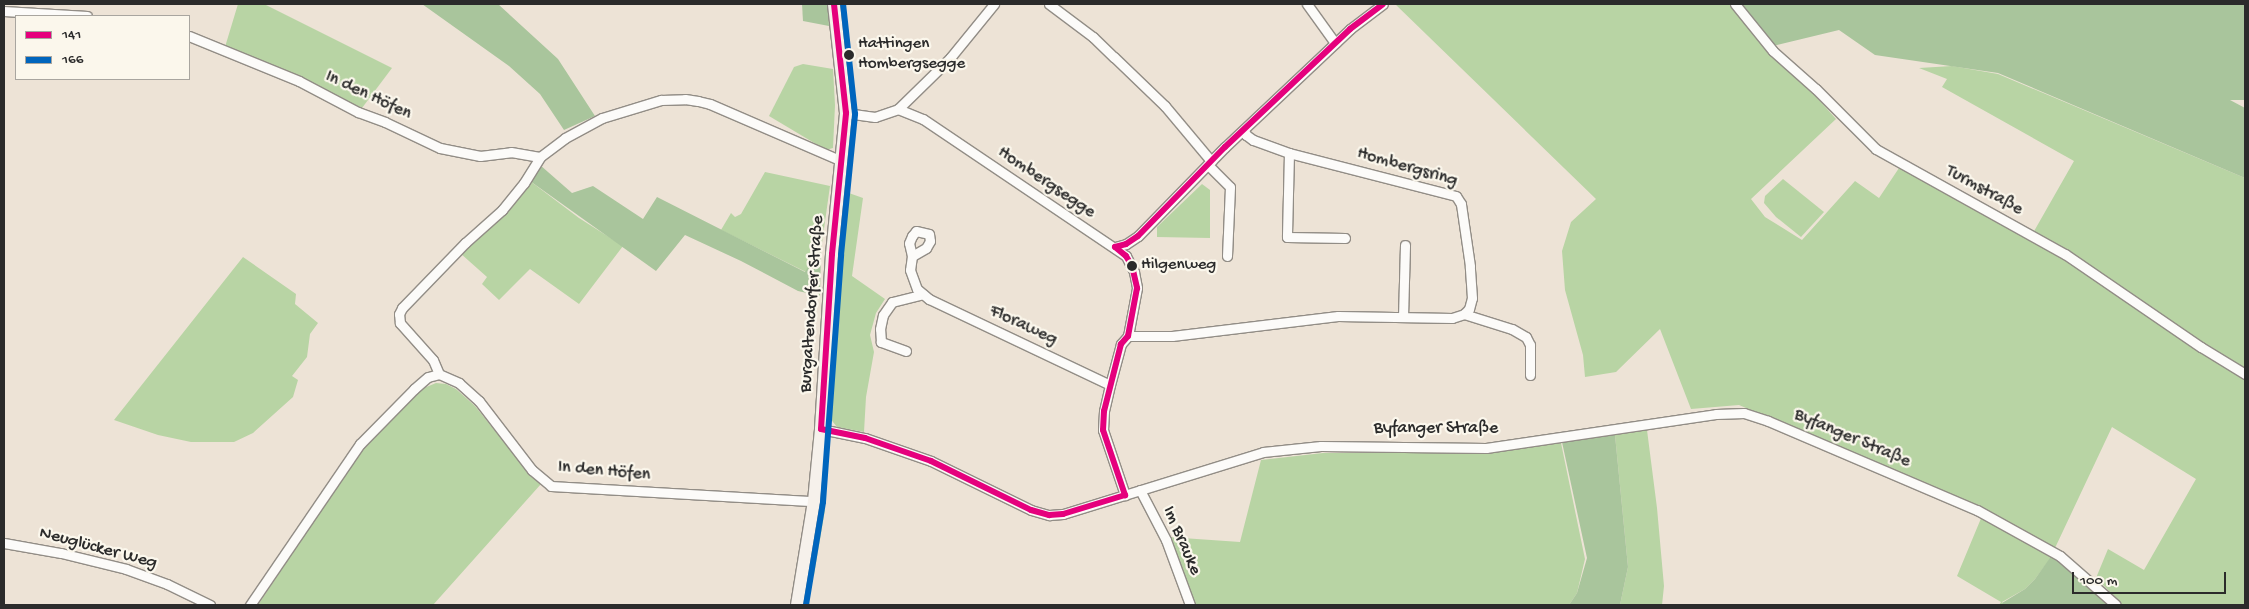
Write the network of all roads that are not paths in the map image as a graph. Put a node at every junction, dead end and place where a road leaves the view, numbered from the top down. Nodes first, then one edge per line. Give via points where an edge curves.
1 (834, 4) edge
2 (994, 4) edge
3 (1049, 4) edge
4 (1307, 4) edge
5 (1383, 4) edge
6 (1735, 4) edge
7 (4, 11) edge
8 (70, 15) edge
9 (190, 36) edge
10 (1335, 43) junction
11 (898, 109) junction
12 (846, 113) junction
13 (1244, 130) junction
14 (1289, 153) junction
15 (540, 157) junction
16 (842, 162) junction
17 (1209, 163) junction
18 (1345, 238) dead end
19 (1405, 245) dead end
20 (1115, 247) junction
21 (912, 256) dead end
22 (1227, 256) dead end
23 (924, 294) junction
24 (1464, 314) junction
25 (1403, 317) junction
26 (1128, 336) junction
27 (906, 351) dead end
28 (440, 374) junction
29 (2245, 374) edge
30 (1530, 375) dead end
31 (1110, 385) junction
32 (821, 429) junction
33 (1140, 490) junction
34 (1125, 494) junction
35 (814, 501) junction
36 (4, 543) edge
37 (210, 605) edge
38 (250, 605) edge
39 (797, 605) edge
40 (1190, 605) edge
41 (2116, 605) edge

1 - 12 main road, Burgaltendorfer Straße
2 - 11 street via 950,58
3 - 17 street via 1093,37 1164,106
4 - 10 street
5 - 10 street
6 - 29 street, Turmstraße via 1772,50 1876,149 2065,254
7 - 8 street
9 - 15 street, In den Höfen via 299,81 358,112 440,148 480,156 511,152
10 - 13 street
11 - 12 street via 874,117
11 - 20 street, Hombergsegge via 923,119
12 - 16 main road, Burgaltendorfer Straße
13 - 14 street, Hombergsring via 1253,140
13 - 17 street
14 - 18 street via 1287,237
14 - 24 street, Hombergsring via 1452,194 1459,199 1472,289 1470,306
15 - 16 street, In den Höfen via 565,138 602,118 645,104 685,99 710,104
15 - 28 street, In den Höfen via 502,210 399,314 400,323 433,360
16 - 32 main road, Burgaltendorfer Straße via 832,254
17 - 20 street via 1138,236
17 - 22 street via 1230,187
19 - 25 street
20 - 26 street via 1126,256 1136,279
21 - 23 street, Floraweg via 910,270 917,289
23 - 27 street via 892,302 883,315 881,342
23 - 31 street, Floraweg
24 - 25 street via 1452,318
24 - 30 street via 1512,329 1526,337 1530,345
25 - 26 street via 1338,316 1172,336
26 - 31 street via 1121,344
28 - 35 street, In den Höfen via 459,383 479,402 532,470 551,486
28 - 38 street via 428,377 414,389 360,444
31 - 34 street via 1104,411 1104,430
32 - 34 street, Byfanger Straße via 865,438 922,457 1031,510 1049,515 1063,514
32 - 35 main road, Burgaltendorfer Straße
33 - 34 street, Byfanger Straße
33 - 40 street, Im Brauke via 1166,540
33 - 41 street, Byfanger Straße via 1263,452 1321,446 1486,448 1716,414 1744,414 1768,421 1977,510 2060,556
35 - 39 main road, Burgaltendorfer Straße
36 - 37 street, Neuglücker Weg via 126,569 168,584

